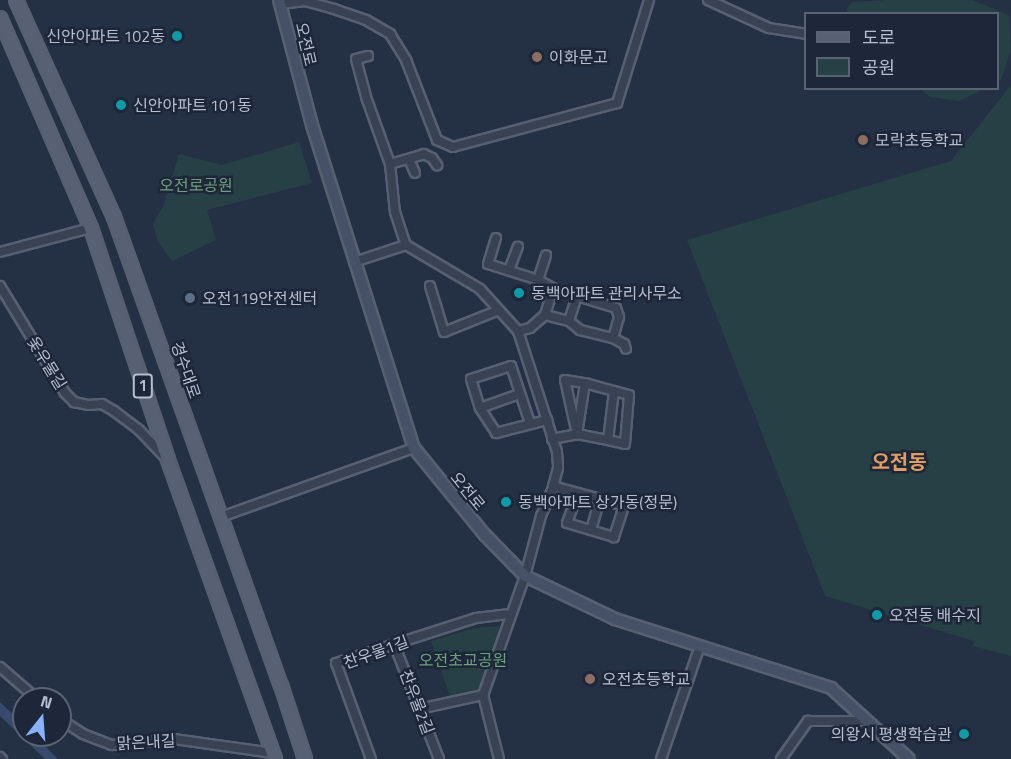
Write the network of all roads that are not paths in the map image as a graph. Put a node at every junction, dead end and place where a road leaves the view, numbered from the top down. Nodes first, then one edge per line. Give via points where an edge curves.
1 (16, 0) edge
2 (649, 0) edge
3 (708, 0) edge
4 (280, 2) edge
5 (0, 18) edge
6 (804, 34) edge
7 (368, 56) dead end
8 (409, 159) junction
9 (390, 164) junction
10 (437, 165) dead end
11 (415, 173) dead end
12 (91, 228) junction
13 (496, 238) dead end
14 (406, 245) junction
15 (518, 247) dead end
16 (0, 252) edge
17 (546, 255) dead end
18 (354, 262) junction
19 (509, 270) junction
20 (538, 280) junction
21 (0, 286) edge
22 (430, 286) dead end
23 (499, 310) junction
24 (545, 315) junction
25 (569, 321) junction
26 (518, 331) junction
27 (613, 338) junction
28 (626, 349) dead end
29 (585, 383) junction
30 (614, 391) junction
31 (519, 394) junction
32 (480, 408) junction
33 (547, 420) junction
34 (530, 423) junction
35 (577, 434) junction
36 (552, 439) junction
37 (608, 440) junction
38 (414, 448) junction
39 (168, 460) junction
40 (553, 486) junction
41 (578, 493) junction
42 (600, 499) junction
43 (220, 517) junction
44 (591, 530) junction
45 (525, 576) junction
46 (510, 614) junction
47 (394, 644) junction
48 (700, 646) junction
49 (0, 667) edge
50 (23, 687) edge
51 (483, 695) junction
52 (419, 709) junction
53 (871, 721) junction
54 (72, 727) edge
55 (274, 756) edge
56 (305, 759) edge
57 (371, 759) edge
58 (439, 759) edge
59 (500, 759) edge
60 (661, 759) edge
61 (781, 759) edge
62 (909, 759) edge

1 - 43 main road, 경수대로 / 1 via 114,217
2 - 4 street via 617,103 453,147 437,140 406,60 390,34 366,20 334,9 305,1
3 - 6 street via 769,28
4 - 18 street, 오전로
5 - 12 main road, 1
7 - 9 street via 356,59
8 - 9 street
8 - 10 street via 424,154
8 - 11 street
9 - 14 street via 395,212
12 - 16 street
12 - 39 main road, 1
13 - 19 street via 488,264
14 - 18 street
14 - 23 street via 480,289
15 - 19 street
17 - 20 street
18 - 38 street, 오전로
19 - 20 street
20 - 24 street via 556,290
21 - 39 street, 옻우물길 via 65,393 74,402 102,404 114,411
22 - 23 street via 444,332
23 - 26 street
24 - 25 street
24 - 26 street via 530,328
25 - 27 street via 580,330
25 - 27 street via 577,296 616,308 619,317
26 - 33 street
27 - 28 street
29 - 30 street
29 - 35 street
29 - 35 street via 566,380
30 - 37 street
30 - 37 street via 629,395 625,444
31 - 32 street
31 - 32 street via 511,366 471,379
31 - 34 street
32 - 34 street via 496,433
33 - 34 street
33 - 36 street
35 - 36 street
35 - 37 street
36 - 40 street via 558,468
38 - 43 street
38 - 45 street, 오전로 via 485,535
39 - 55 main road, 1
40 - 41 street
40 - 45 street
41 - 42 street
41 - 44 street via 567,523
42 - 44 street
42 - 44 street via 624,506 614,537
43 - 56 main road, 경수대로 / 1
45 - 46 street
45 - 48 street, 오전로 via 615,619
46 - 47 street, 찬우물1길 via 476,618
46 - 51 street
47 - 52 street, 찬우물2길
47 - 57 street, 찬우물1길 via 336,663
48 - 53 street, 오전로 via 831,687
48 - 60 street
49 - 50 street
51 - 52 street
51 - 59 street
52 - 58 street, 찬우물2길
53 - 61 street via 808,721
53 - 62 street, 오전로
54 - 55 street, 맑은내길 via 112,745 174,739

